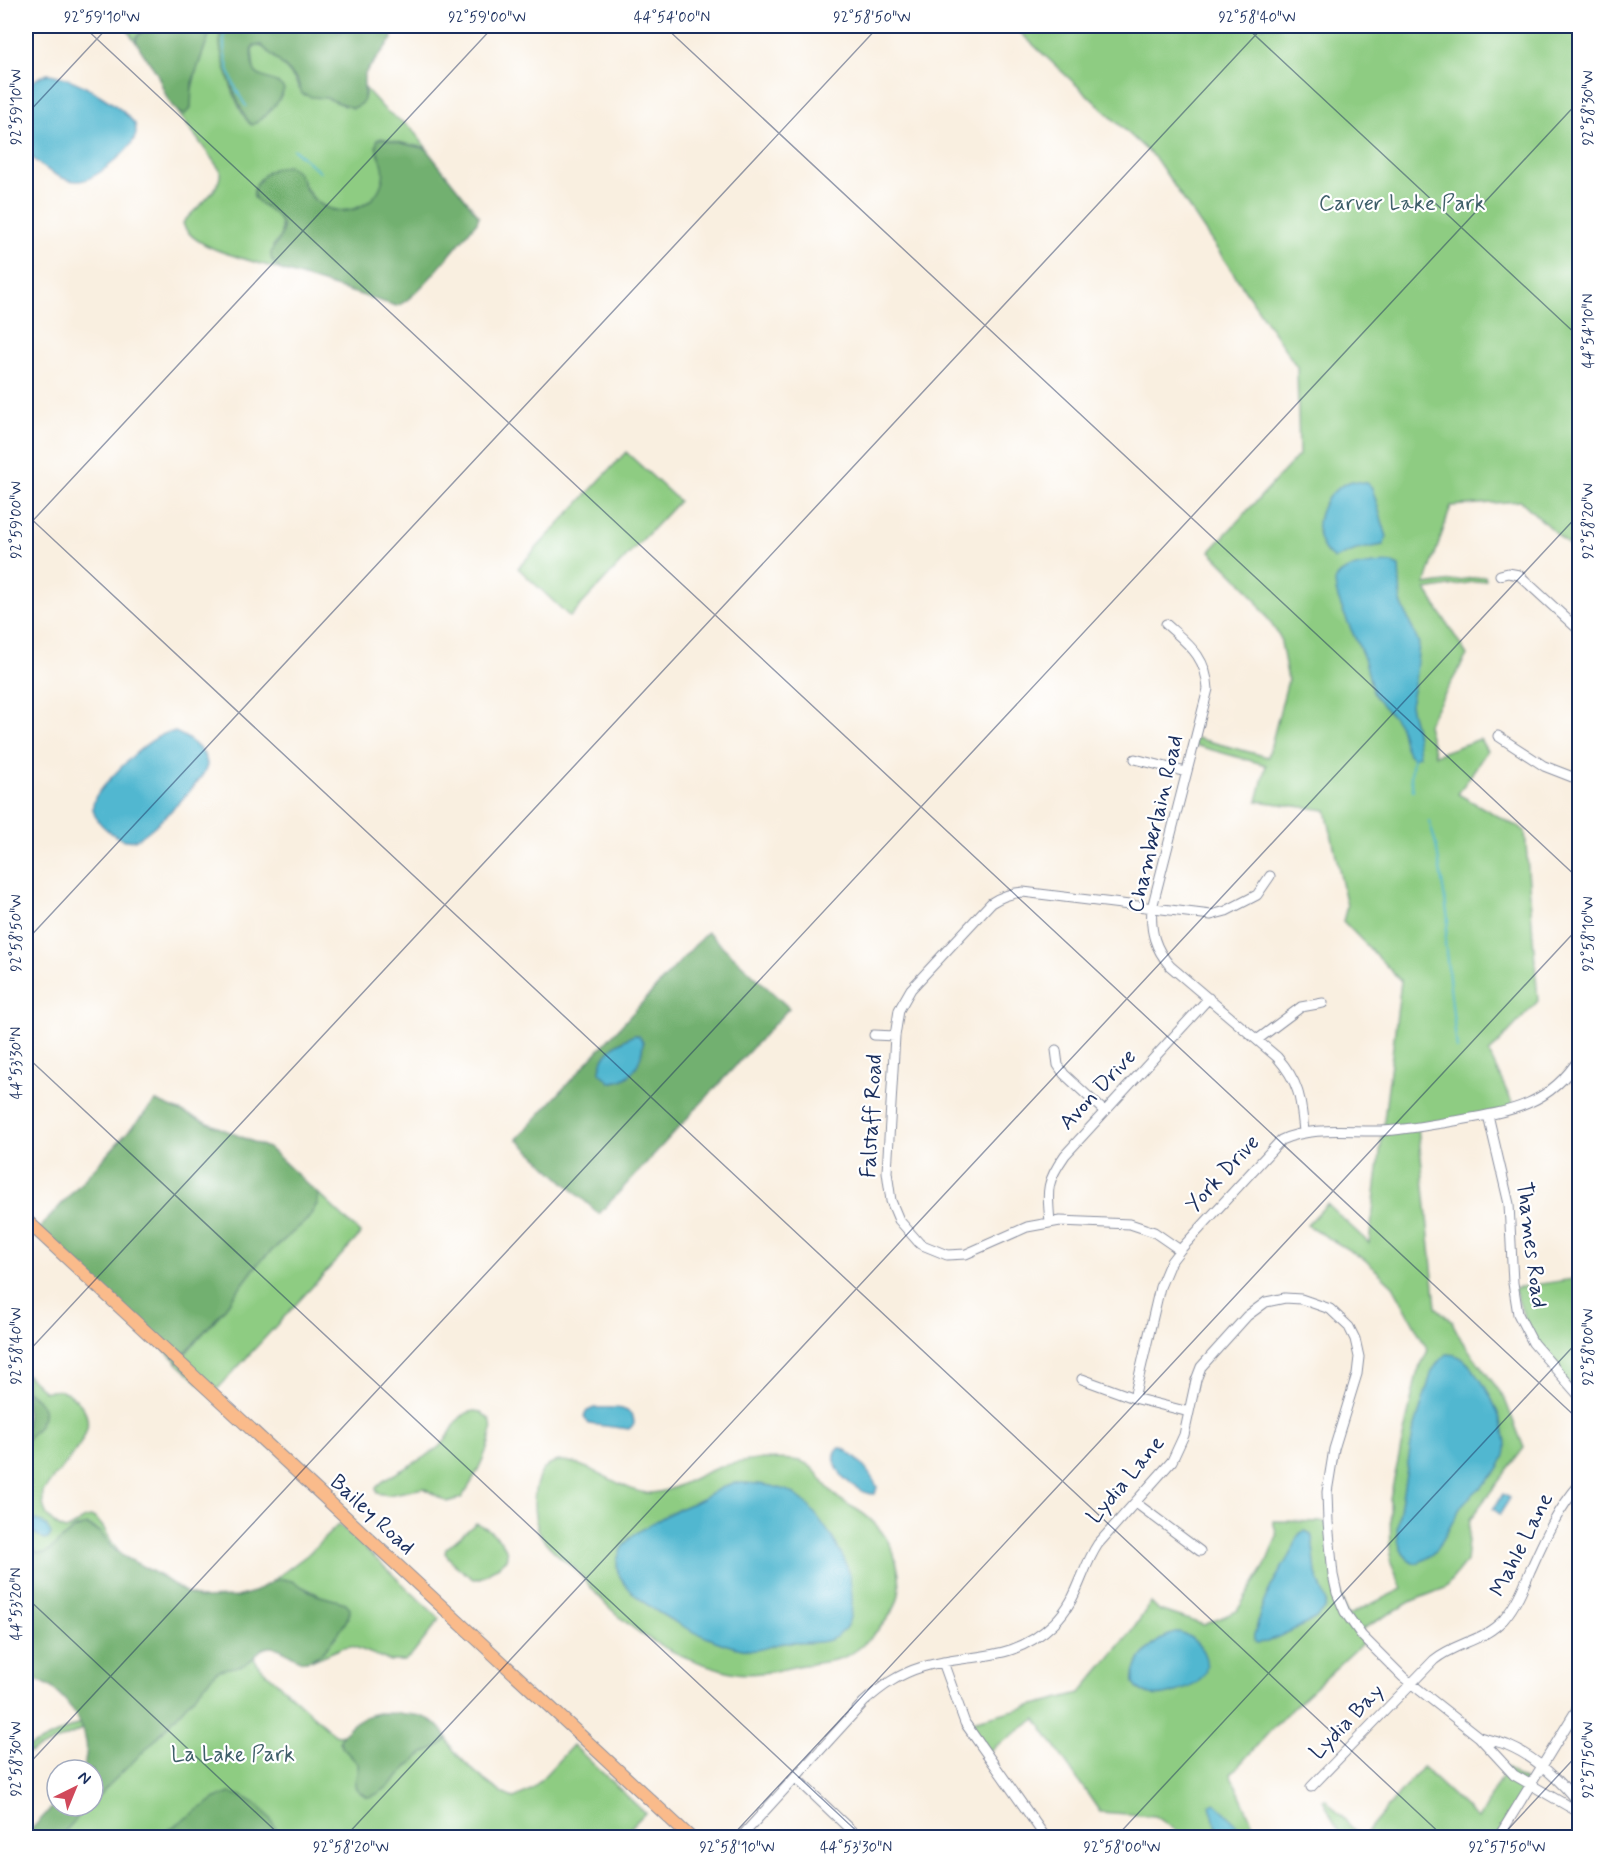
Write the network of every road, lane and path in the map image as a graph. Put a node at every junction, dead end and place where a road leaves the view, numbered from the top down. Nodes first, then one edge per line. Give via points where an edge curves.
1 (1500, 575) dead end
2 (1166, 624) dead end
3 (1580, 631) edge
4 (1498, 736) dead end
5 (1135, 759) dead end
6 (1186, 772) junction
7 (1580, 780) edge
8 (1270, 876) dead end
9 (1152, 908) junction
10 (1209, 998) junction
11 (1323, 1003) dead end
12 (874, 1035) dead end
13 (895, 1036) junction
14 (1257, 1040) junction
15 (1056, 1050) dead end
16 (1580, 1057) edge
17 (1104, 1111) junction
18 (1488, 1115) junction
19 (1304, 1132) junction
20 (26, 1220) edge
21 (1050, 1222) junction
22 (1180, 1250) junction
23 (1082, 1379) dead end
24 (1580, 1397) edge
25 (1134, 1398) junction
26 (1189, 1412) junction
27 (1580, 1484) edge
28 (1136, 1503) junction
29 (1200, 1551) dead end
30 (943, 1662) junction
31 (1410, 1684) junction
32 (1580, 1704) edge
33 (1479, 1737) junction
34 (1541, 1767) junction
35 (795, 1778) junction
36 (1530, 1785) junction
37 (1311, 1787) dead end
38 (1580, 1806) edge
39 (1580, 1813) edge
40 (691, 1838) edge
41 (740, 1838) edge
42 (859, 1838) edge
43 (1046, 1838) edge
44 (1498, 1838) edge

1 - 3 street via 1519,574
2 - 6 street, Chamberlain Road via 1195,651 1207,675 1206,701
4 - 7 street via 1544,765
5 - 6 street
6 - 9 street, Chamberlain Road
8 - 9 street, Falstaff Road via 1257,895 1226,911 1211,915
9 - 10 street, Chamberlain Road via 1153,938 1162,955
9 - 13 street, Falstaff Road via 1023,892 1001,897 911,989 899,1010
10 - 14 street, Chamberlain Road
10 - 17 street, Avon Drive
11 - 14 street via 1301,1007
12 - 13 street
13 - 21 street, Falstaff Road via 887,1178 894,1211 906,1230 928,1249 955,1256 979,1250 1027,1227
14 - 19 street, Chamberlain Road via 1277,1057 1296,1084
15 - 17 street via 1064,1074
16 - 18 street, York Drive via 1564,1078 1537,1100
17 - 21 street, Avon Drive via 1050,1178
18 - 19 street, York Drive via 1405,1129
18 - 24 street, Thames Road via 1509,1204 1518,1314 1533,1343
19 - 22 street, York Drive via 1281,1140
20 - 40 main road, Bailey Road
21 - 22 street, Falstaff Road via 1130,1224 1154,1232
22 - 25 street, York Drive via 1161,1281
23 - 25 street
25 - 26 street
26 - 28 street, Lydia Lane via 1174,1458
26 - 31 street, Lydia Lane via 1203,1364 1263,1304 1281,1298 1301,1299 1330,1309 1347,1325 1356,1343 1359,1365 1329,1474 1327,1515 1334,1579 1354,1626
27 - 31 street, Mahle Lane via 1555,1517 1507,1615 1486,1635 1439,1656
28 - 29 street
28 - 30 street, Lydia Lane via 1098,1544 1075,1596 1045,1631 1003,1653
30 - 35 street, Lydia Lane via 908,1672 884,1685
30 - 43 street via 965,1723
31 - 33 street, Lydia Lane
31 - 37 street, Lydia Bay
32 - 34 street
33 - 34 street, Lydia Lane via 1508,1746
33 - 36 street, Lydia Lane via 1506,1768
34 - 36 street
34 - 38 street, Lydia Lane
35 - 41 street, Lydia Lane
35 - 42 street
36 - 39 street, Lydia Lane
36 - 44 street

